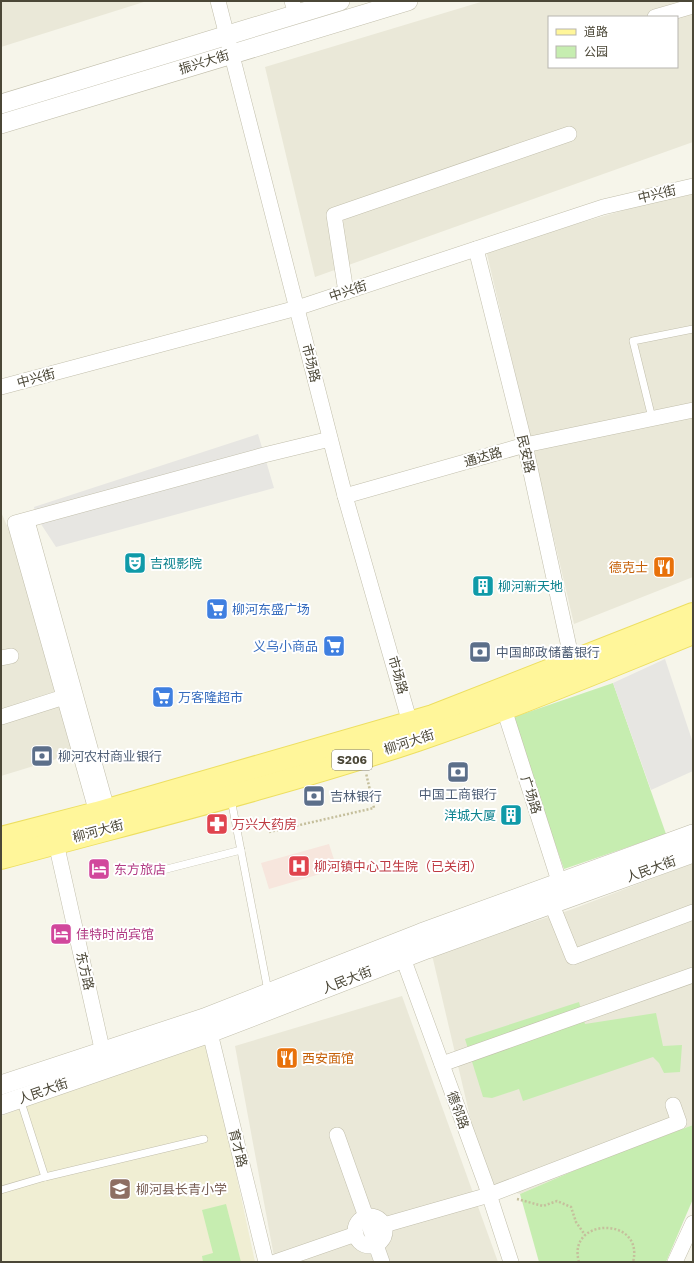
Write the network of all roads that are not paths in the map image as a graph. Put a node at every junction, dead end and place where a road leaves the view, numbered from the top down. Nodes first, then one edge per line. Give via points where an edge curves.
1 (218, 1) edge
2 (340, 1) edge
3 (408, 1) edge
4 (693, 6) edge
5 (294, 8) edge
6 (658, 16) edge
7 (227, 35) junction
8 (232, 53) junction
9 (1, 104) edge
10 (1, 124) edge
11 (569, 134) dead end
12 (693, 186) edge
13 (476, 249) junction
14 (346, 292) junction
15 (297, 308) junction
16 (693, 329) edge
17 (1, 387) edge
18 (693, 410) edge
19 (652, 418) junction
20 (330, 439) junction
21 (525, 445) junction
22 (345, 496) junction
23 (21, 522) junction
24 (693, 614) edge
25 (693, 633) edge
26 (572, 661) junction
27 (64, 697) junction
28 (504, 709) junction
29 (1, 717) edge
30 (410, 723) junction
31 (230, 795) junction
32 (102, 811) junction
33 (693, 834) edge
34 (1, 838) edge
35 (56, 843) junction
36 (241, 850) junction
37 (693, 853) edge
38 (1, 858) edge
39 (159, 871) dead end
40 (553, 884) junction
41 (551, 905) junction
42 (693, 912) edge
43 (403, 958) junction
44 (693, 975) edge
45 (268, 991) junction
46 (210, 1033) junction
47 (103, 1053) junction
48 (442, 1064) junction
49 (14, 1089) edge
50 (1, 1105) edge
51 (673, 1105) dead end
52 (337, 1135) dead end
53 (204, 1139) dead end
54 (45, 1177) junction
55 (1, 1190) edge
56 (491, 1200) junction
57 (366, 1217) junction
58 (693, 1223) edge
59 (384, 1225) junction
60 (356, 1234) junction
61 (376, 1245) junction
62 (266, 1262) edge
63 (275, 1262) edge
64 (382, 1262) edge
65 (511, 1262) edge
66 (675, 1262) edge

1 - 7 street, 市场路
2 - 5 street, 振兴大街
3 - 8 street, 振兴大街
4 - 6 street
5 - 7 street, 振兴大街
7 - 8 street, 市场路
7 - 9 street, 振兴大街
8 - 10 street, 振兴大街
8 - 15 street, 市场路
11 - 14 street via 334,215
12 - 13 street, 中兴街 via 603,206
13 - 14 street, 中兴街
13 - 21 street, 民安路
14 - 15 street, 中兴街
15 - 17 street, 中兴街
15 - 20 street, 市场路
16 - 19 lane via 633,342
18 - 19 street, 通达路
19 - 21 street, 通达路
20 - 22 street, 市场路
20 - 23 street
21 - 22 street, 通达路
21 - 26 street, 民安路
22 - 30 street, 市场路
23 - 27 street
23 - 32 street
24 - 26 main road, 柳河大街 / S206
25 - 28 main road, 柳河大街 / S206
26 - 30 main road, 柳河大街 / S206
27 - 29 street
27 - 32 street
28 - 31 main road, 柳河大街 / S206 via 362,758
28 - 40 street, 广场路
30 - 32 main road, 柳河大街 / S206
31 - 35 main road, 柳河大街 / S206
31 - 36 lane
32 - 34 main road, 柳河大街 / S206
33 - 40 street, 人民大街
35 - 38 main road, 柳河大街 / S206
35 - 47 street, 东方路
36 - 39 lane
36 - 45 lane
37 - 41 street, 人民大街
40 - 41 street, 广场路
40 - 45 street, 人民大街
41 - 42 street, 广场路 via 573,957
41 - 43 street, 人民大街
43 - 46 street, 人民大街
43 - 48 street, 德邻路
44 - 48 street
45 - 47 street, 人民大街 via 204,1018
46 - 49 street, 人民大街
46 - 62 street, 育才路
47 - 49 street, 人民大街
48 - 56 street, 德邻路
49 - 50 street, 人民大街
49 - 54 lane
51 - 56 street via 679,1122
52 - 57 street
53 - 54 lane
54 - 55 lane
56 - 59 street
56 - 65 street, 德邻路
57 - 59 street via 380,1220
57 - 60 street via 358,1223
57 - 61 street
58 - 66 street
59 - 61 street via 383,1239
60 - 61 street via 361,1243
60 - 63 street
61 - 64 street

